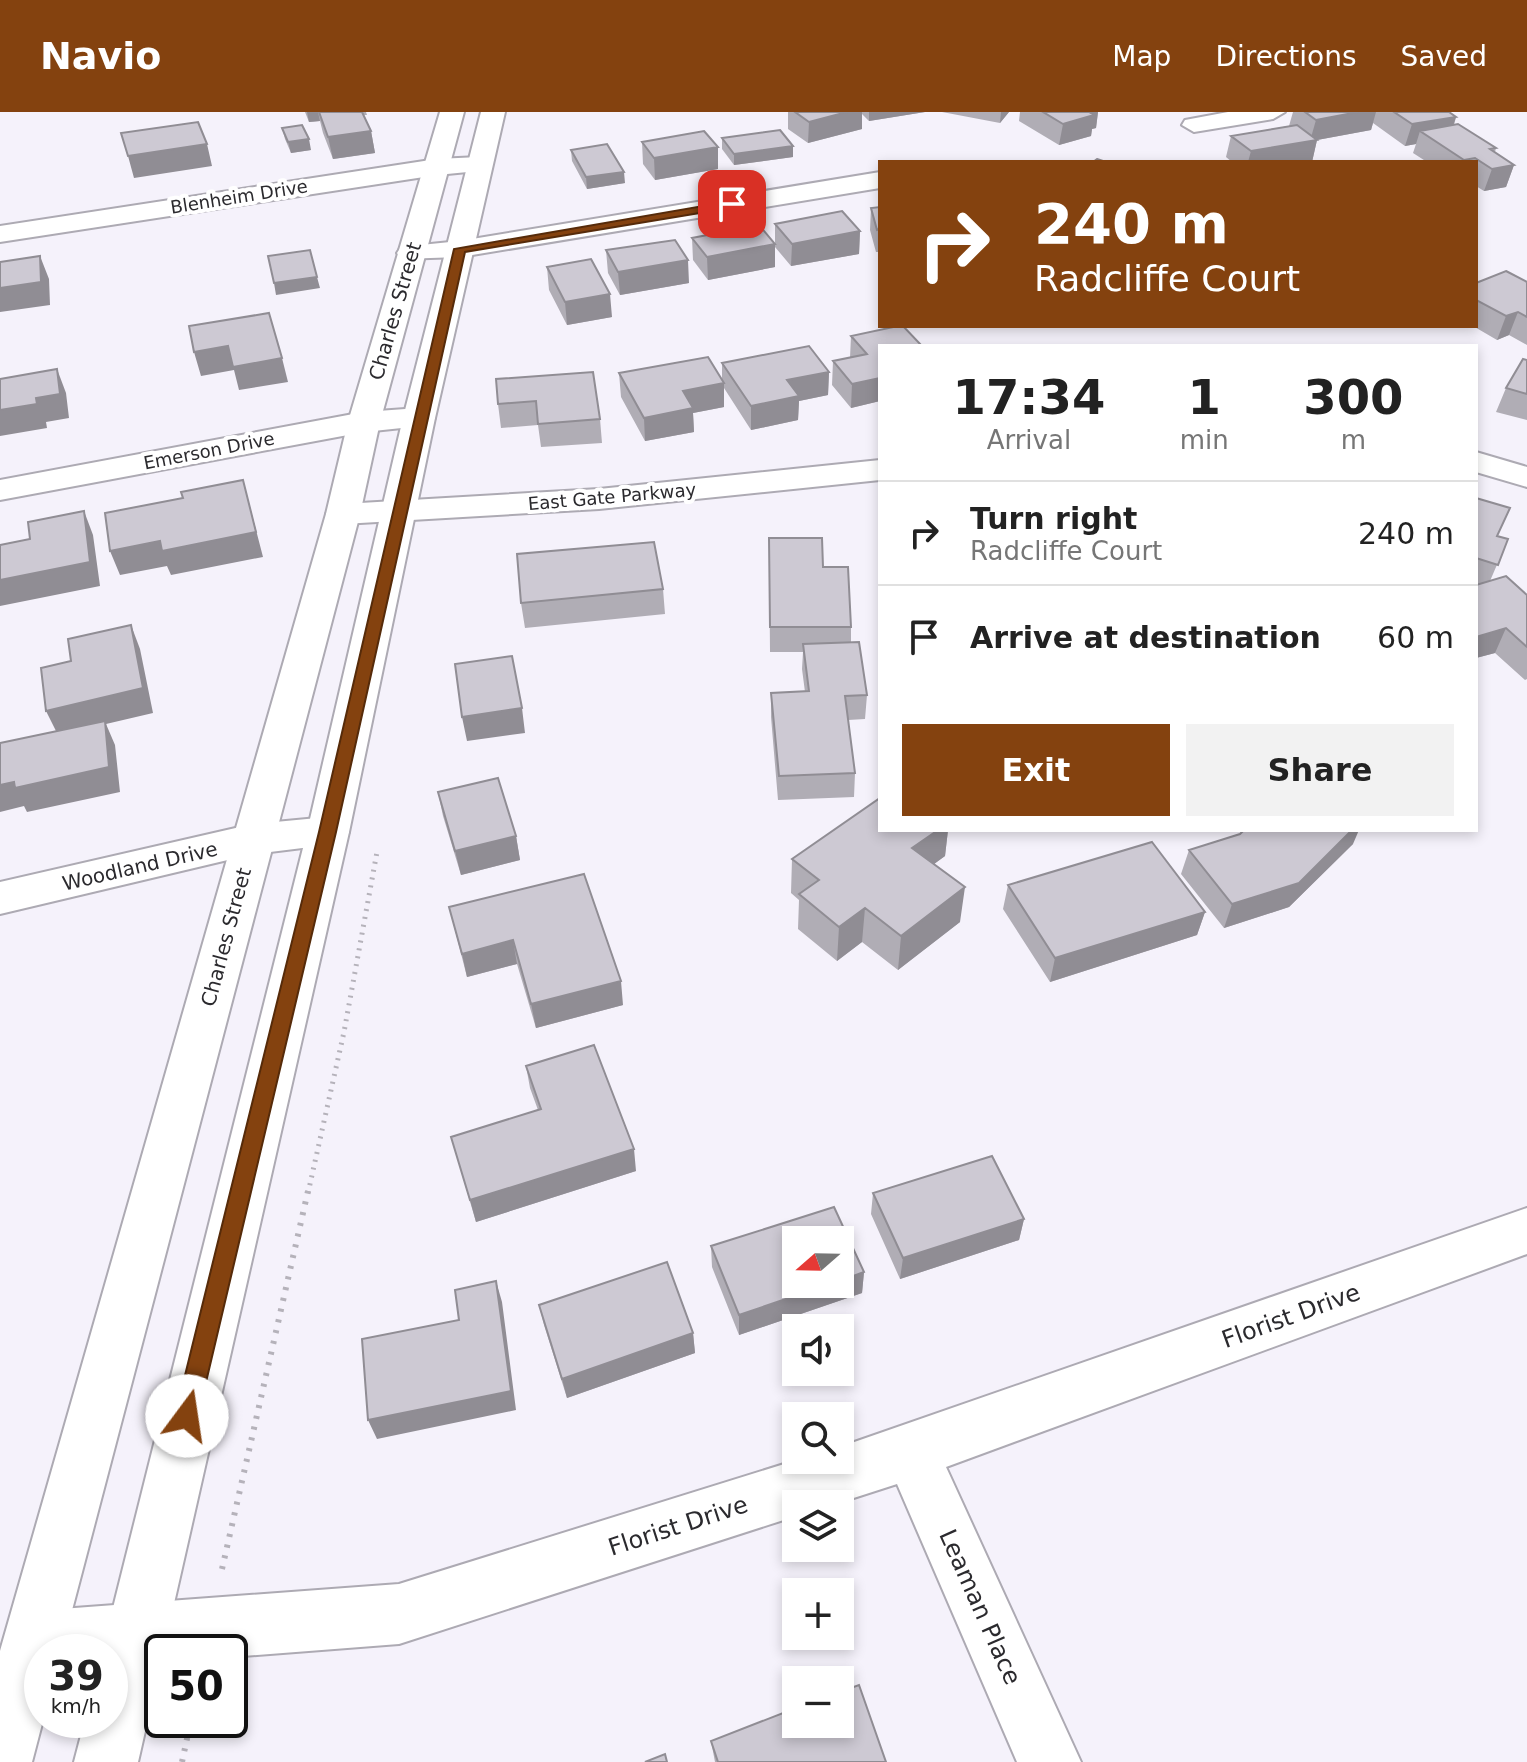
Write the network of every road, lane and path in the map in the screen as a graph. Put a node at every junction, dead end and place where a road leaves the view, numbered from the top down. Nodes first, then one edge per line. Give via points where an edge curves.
1 (452, 112) edge
2 (493, 112) edge
3 (1273, 112) edge
4 (1194, 125) dead end
5 (458, 166) junction
6 (878, 180) edge
7 (0, 234) edge
8 (460, 249) junction
9 (411, 253) junction
10 (419, 418) junction
11 (364, 422) junction
12 (1478, 463) edge
13 (878, 470) edge
14 (1527, 477) edge
15 (0, 490) edge
16 (397, 513) junction
17 (343, 514) junction
18 (328, 832) junction
19 (253, 839) junction
20 (0, 898) edge
21 (1527, 1231) edge
22 (911, 1452) junction
23 (135, 1632) junction
24 (36, 1634) edge
25 (113, 1634) edge
26 (24, 1677) edge
27 (187, 1738) edge
28 (0, 1762) edge
29 (106, 1762) edge
30 (182, 1762) edge
31 (1049, 1762) edge

1 - 5 main road, Charles Street
2 - 5 main road, Charles Street
3 - 4 main road
5 - 7 main road, Blenheim Drive
5 - 8 main road, Charles Street
5 - 9 main road, Charles Street
6 - 8 main road
8 - 9 main road
8 - 10 main road, Charles Street
9 - 11 main road, Charles Street
10 - 11 main road, Emerson Drive
10 - 16 main road, Charles Street
11 - 15 main road, Emerson Drive
11 - 17 main road, Charles Street
12 - 14 main road
13 - 16 main road, East Gate Parkway
16 - 17 main road, East Gate Parkway
16 - 18 main road, Charles Street
17 - 19 main road, Charles Street
18 - 19 main road, Woodland Drive
18 - 23 main road, Charles Street
19 - 20 main road, Woodland Drive
19 - 24 main road, Charles Street
21 - 22 main road, Florist Drive
22 - 23 main road, Florist Drive via 399,1614
22 - 31 main road, Leaman Place
23 - 25 main road, Florist Drive
23 - 29 main road, Charles Street
26 - 28 main road, Charles Street
27 - 30 path

